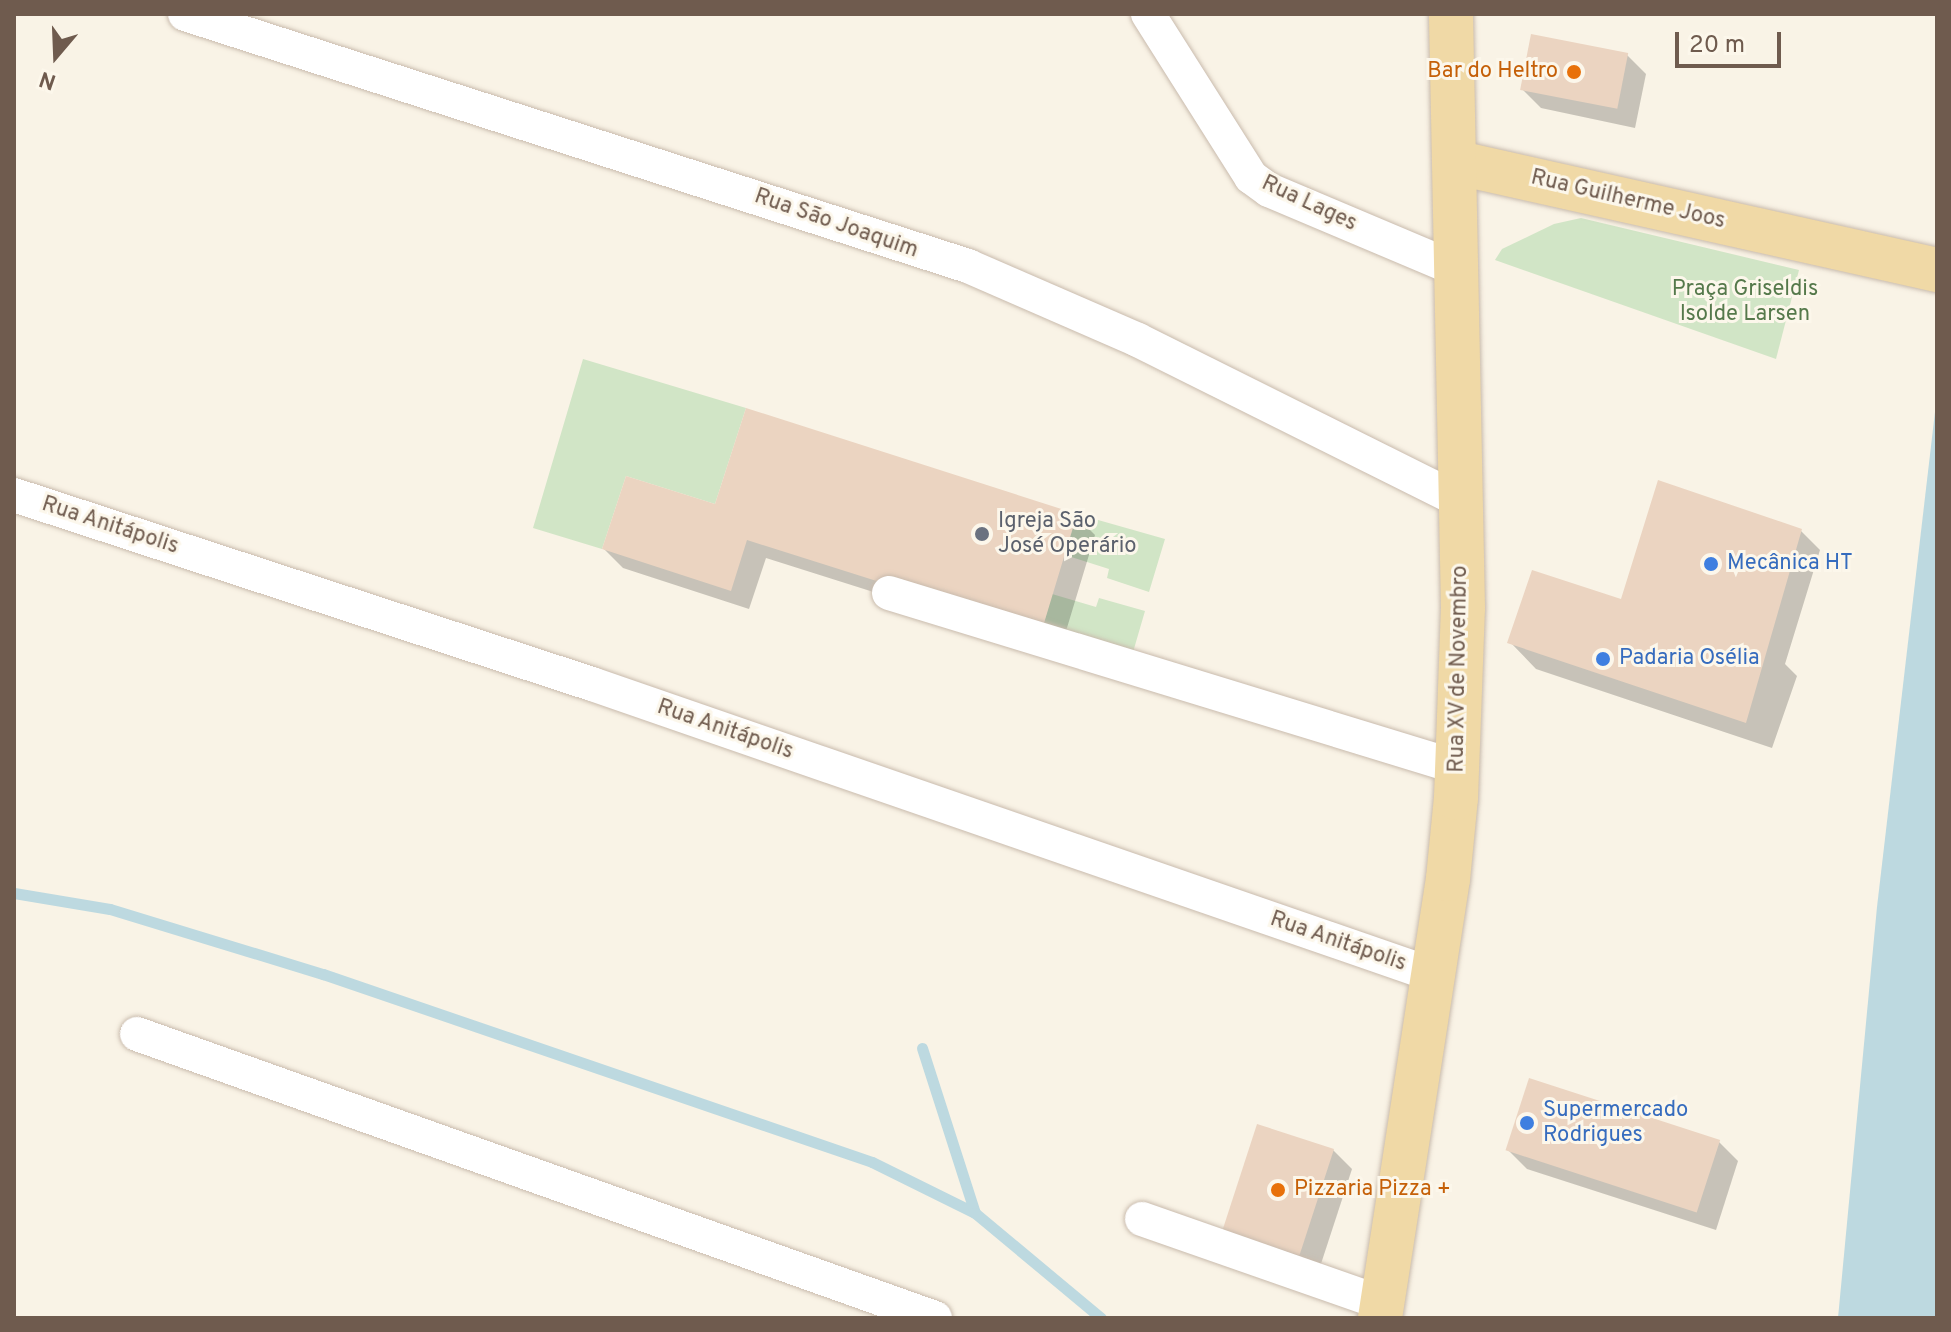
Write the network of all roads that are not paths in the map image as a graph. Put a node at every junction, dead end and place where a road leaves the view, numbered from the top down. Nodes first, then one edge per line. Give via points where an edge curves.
1 (185, 14) edge
2 (1148, 14) edge
3 (1451, 14) edge
4 (1454, 162) junction
5 (1456, 269) junction
6 (1937, 270) edge
7 (14, 495) edge
8 (1461, 501) junction
9 (889, 593) dead end
10 (1457, 767) junction
11 (1434, 975) junction
12 (137, 1034) dead end
13 (1142, 1219) dead end
14 (1381, 1310) edge
15 (935, 1318) edge

1 - 8 street, Rua São Joaquim via 968,266 1138,340
2 - 5 street, Rua Lages via 1251,177 1269,190
3 - 4 main road, Rua XV de Novembro
4 - 5 main road, Rua XV de Novembro
4 - 6 main road, Rua Guilherme Joos
5 - 8 main road, Rua XV de Novembro
7 - 11 street, Rua Anitápolis via 592,684
8 - 10 main road, Rua XV de Novembro
9 - 10 street
10 - 11 main road, Rua XV de Novembro
11 - 14 main road, Rua XV de Novembro
12 - 15 street
13 - 14 street

